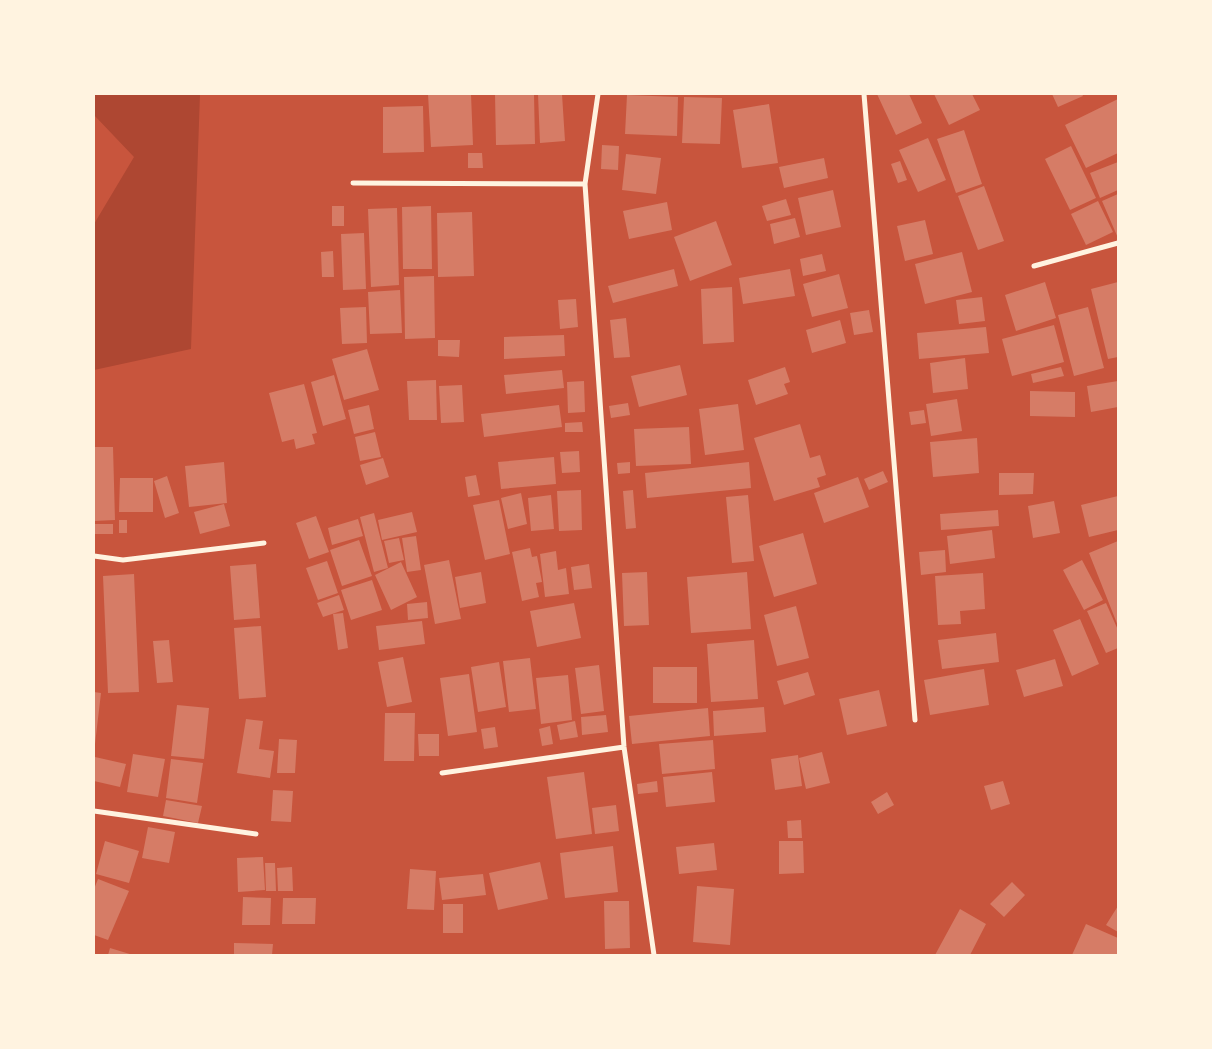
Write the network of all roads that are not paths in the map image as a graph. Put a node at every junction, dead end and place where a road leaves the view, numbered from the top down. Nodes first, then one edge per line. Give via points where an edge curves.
1 (598, 94) edge
2 (864, 94) edge
3 (353, 183) dead end
4 (584, 184) junction
5 (1118, 243) edge
6 (1034, 266) dead end
7 (264, 543) dead end
8 (94, 556) edge
9 (915, 720) dead end
10 (624, 747) junction
11 (442, 773) dead end
12 (94, 810) edge
13 (256, 834) dead end
14 (654, 955) edge

1 - 4 street
2 - 9 street
3 - 4 street
4 - 10 street
5 - 6 street
7 - 8 street via 123,560
10 - 11 street
10 - 14 street
12 - 13 street

